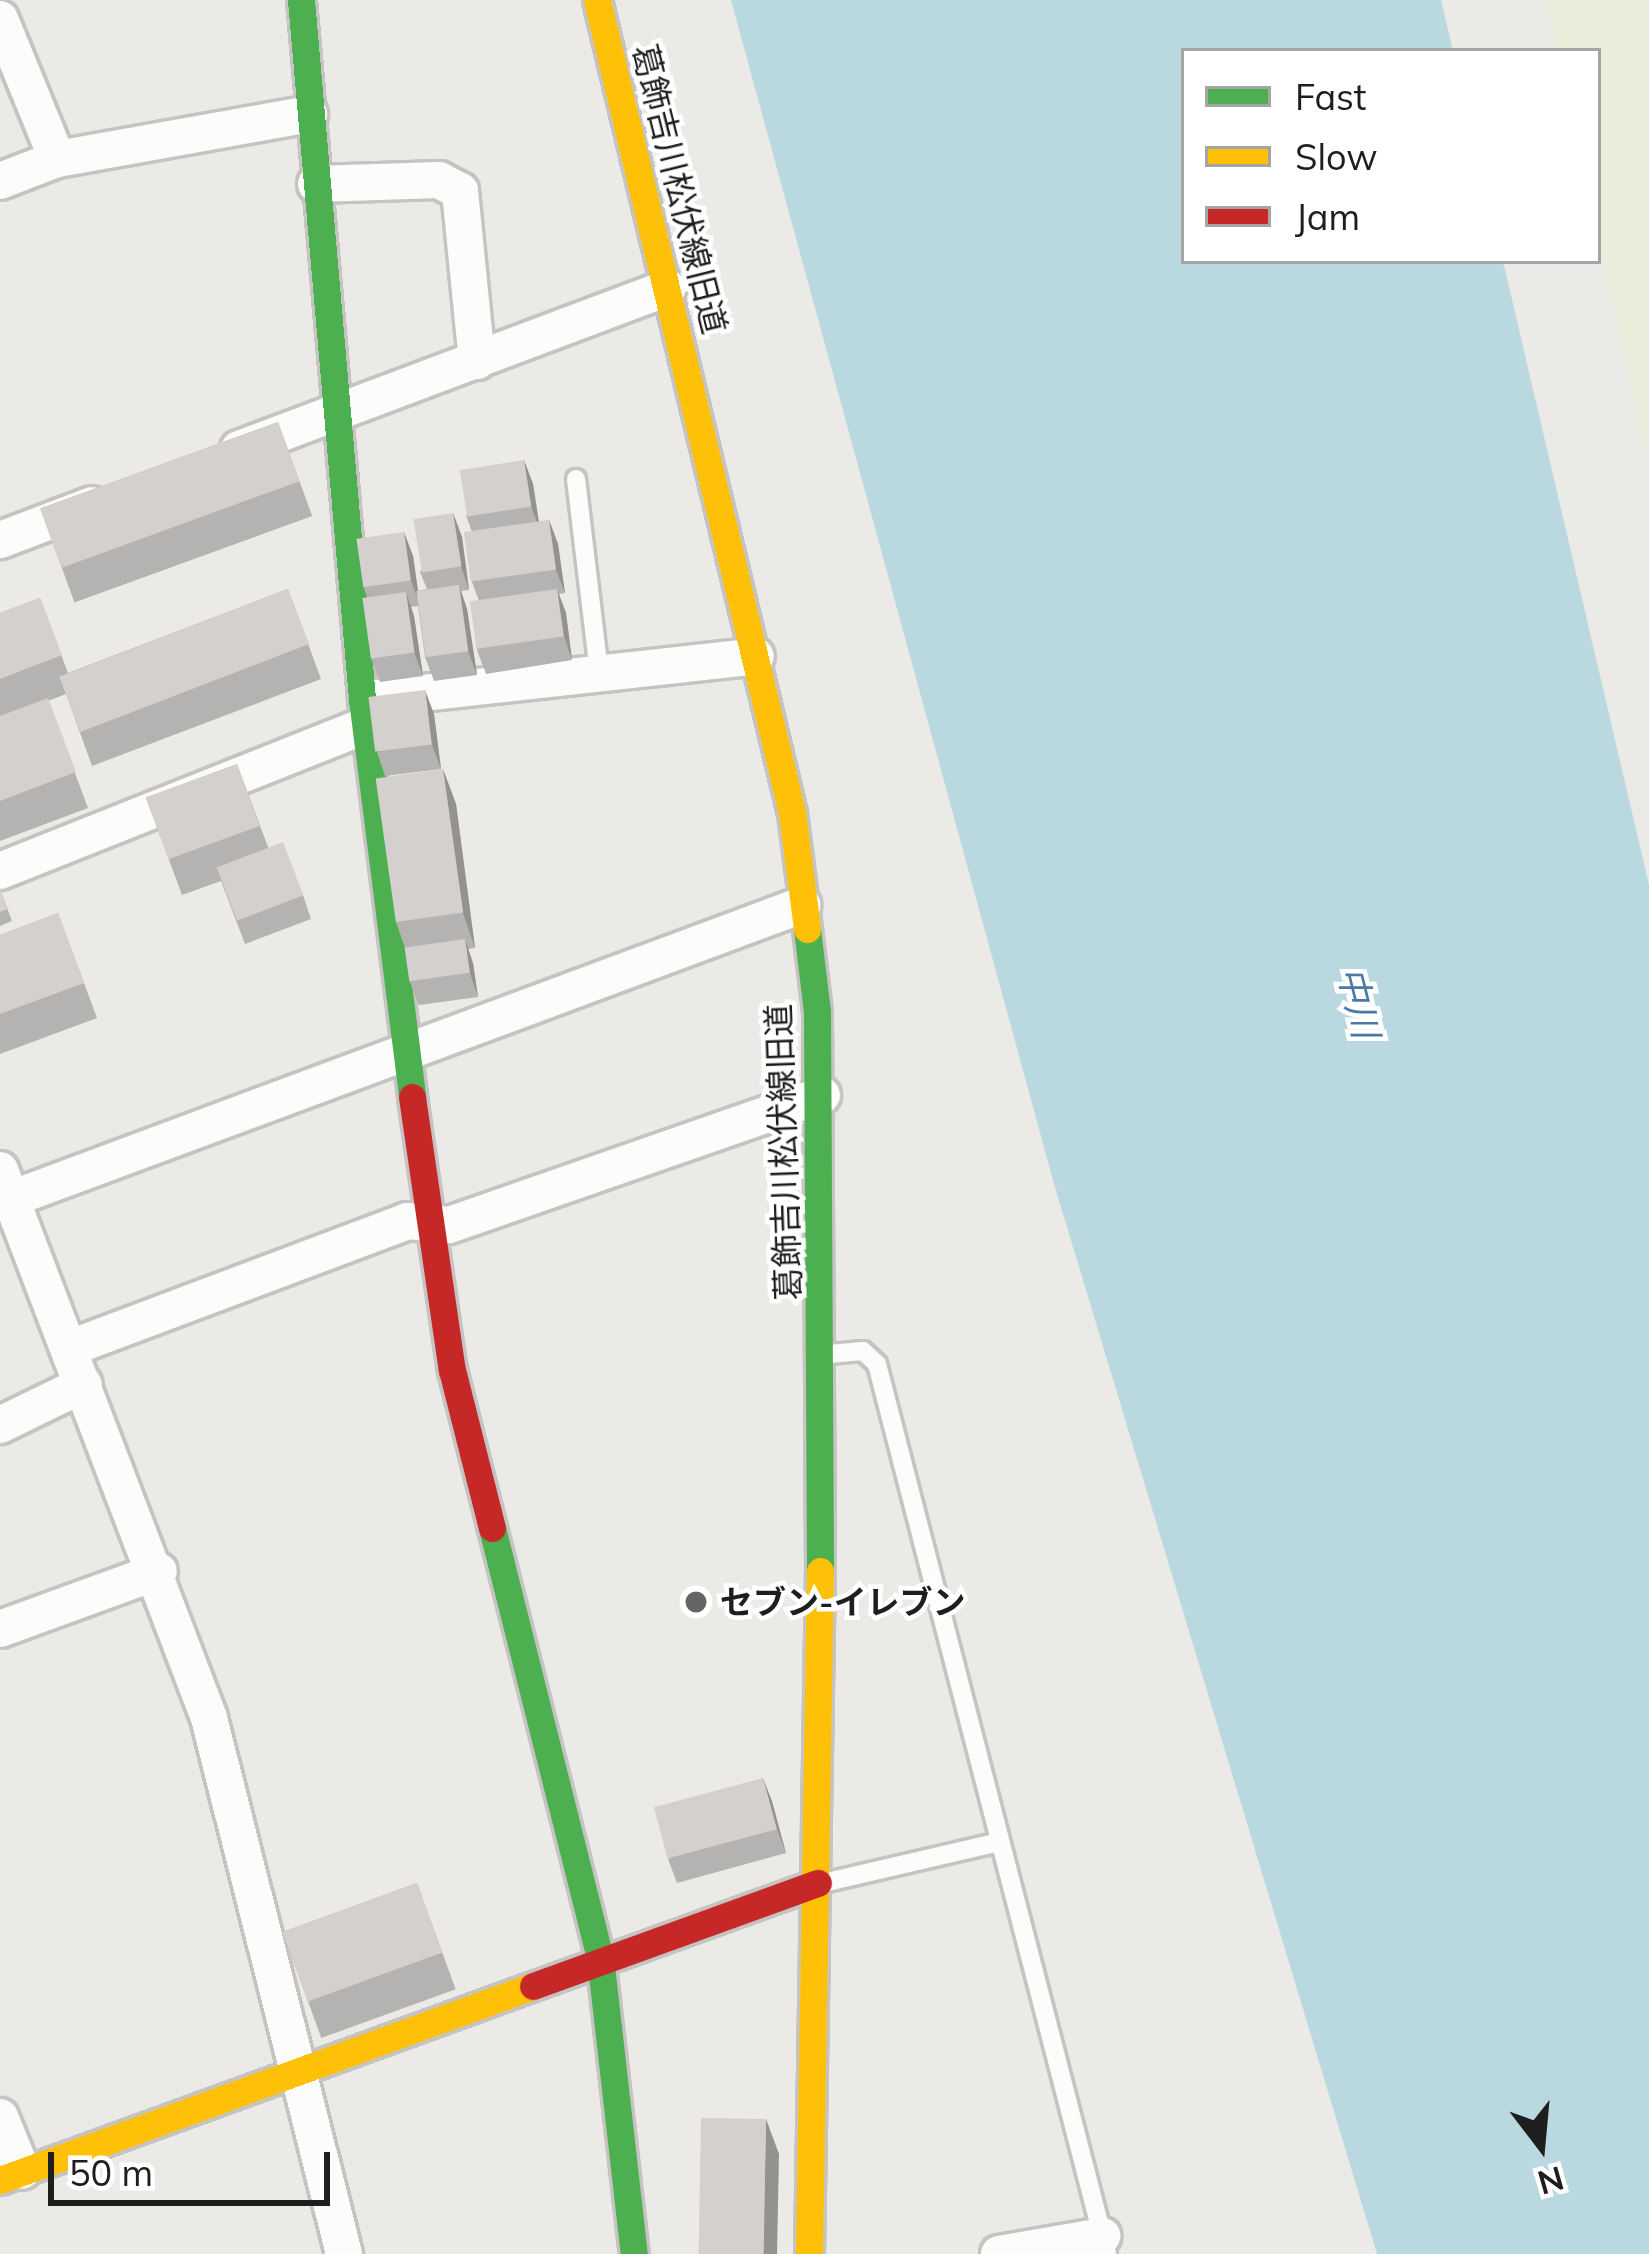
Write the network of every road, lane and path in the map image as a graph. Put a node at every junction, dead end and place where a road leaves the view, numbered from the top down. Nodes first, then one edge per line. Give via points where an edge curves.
1 (301, 0) edge
2 (597, 0) edge
3 (0, 19) edge
4 (309, 114) junction
5 (57, 159) junction
6 (0, 181) edge
7 (316, 184) junction
8 (668, 288) junction
9 (477, 361) junction
10 (337, 412) junction
11 (211, 460) edge
12 (576, 479) dead end
13 (126, 492) edge
14 (0, 540) edge
15 (756, 656) junction
16 (599, 672) junction
17 (363, 713) junction
18 (0, 871) edge
19 (802, 905) junction
20 (403, 1052) junction
21 (822, 1095) junction
22 (4, 1190) edge
23 (428, 1223) junction
24 (70, 1348) junction
25 (824, 1354) junction
26 (84, 1384) junction
27 (0, 1425) edge
28 (159, 1571) junction
29 (0, 1629) edge
30 (999, 1842) junction
31 (818, 1883) junction
32 (600, 1958) junction
33 (299, 2068) junction
34 (0, 2117) edge
35 (11, 2175) edge
36 (1105, 2245) edge
37 (344, 2254) edge
38 (634, 2254) edge
39 (809, 2254) edge
40 (999, 2254) edge

1 - 4 street
2 - 8 street, 葛飾吉川松伏線旧道
3 - 5 street
4 - 5 street
4 - 7 street
5 - 6 street
7 - 9 street via 439,180 460,190
7 - 10 street
8 - 9 street
8 - 15 street, 葛飾吉川松伏線旧道
9 - 10 street
10 - 11 street
10 - 17 street
12 - 16 lane
13 - 14 street
15 - 16 street
15 - 19 street, 葛飾吉川松伏線旧道
16 - 17 street
17 - 18 street
17 - 20 street
19 - 20 street
19 - 21 street, 葛飾吉川松伏線旧道
20 - 22 street
20 - 23 street
21 - 23 street
21 - 25 street, 葛飾吉川松伏線旧道
22 - 24 street
23 - 24 street via 407,1221
23 - 32 street via 452,1370
24 - 26 street
25 - 30 lane via 863,1351 877,1364
25 - 31 street, 葛飾吉川松伏線旧道
26 - 27 street
26 - 28 street
28 - 29 street
28 - 33 street via 259,1883
30 - 31 lane
30 - 36 lane
31 - 32 street
31 - 39 street, 葛飾吉川松伏線旧道
32 - 33 street
32 - 38 street
33 - 35 street
33 - 37 street
34 - 35 street
36 - 40 street

